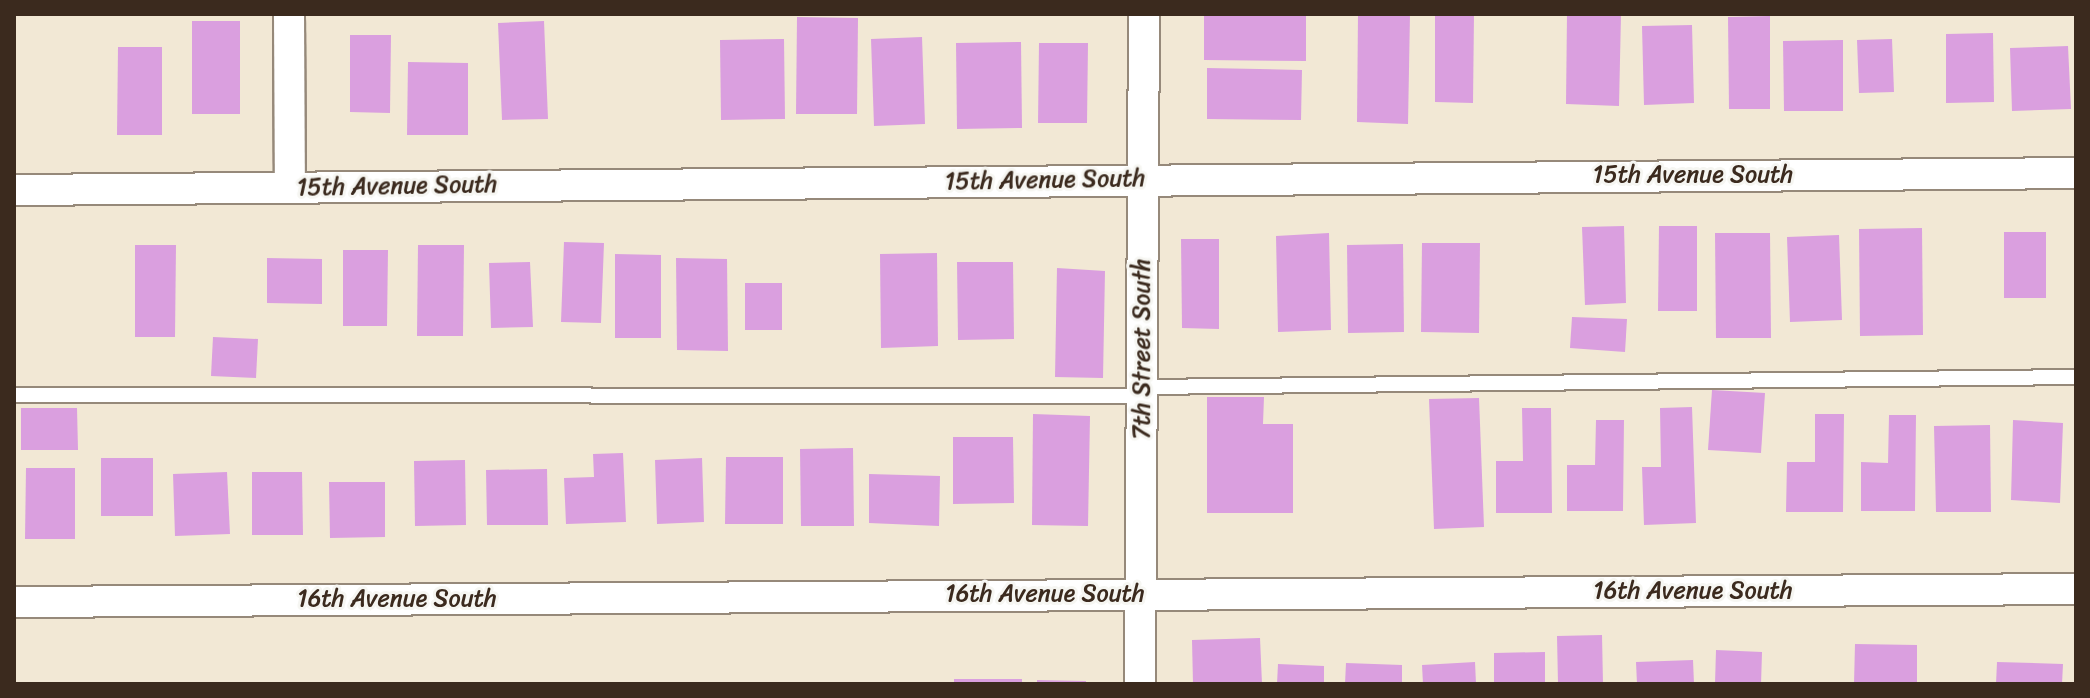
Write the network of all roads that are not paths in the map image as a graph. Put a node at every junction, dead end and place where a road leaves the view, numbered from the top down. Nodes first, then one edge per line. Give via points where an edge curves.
1 (289, 14) edge
2 (1144, 14) edge
3 (2076, 173) edge
4 (1144, 179) junction
5 (290, 187) junction
6 (14, 190) edge
7 (2076, 377) edge
8 (1142, 392) junction
9 (14, 395) edge
10 (2076, 589) edge
11 (1141, 594) junction
12 (14, 602) edge
13 (1140, 684) edge

1 - 5 street
2 - 4 street, 7th Street South
3 - 4 street, 15th Avenue South
4 - 5 street, 15th Avenue South
4 - 8 street, 7th Street South
5 - 6 street, 15th Avenue South
7 - 8 lane
8 - 9 lane
8 - 11 street, 7th Street South
10 - 11 street, 16th Avenue South
11 - 12 street, 16th Avenue South
11 - 13 street, 7th Street South

